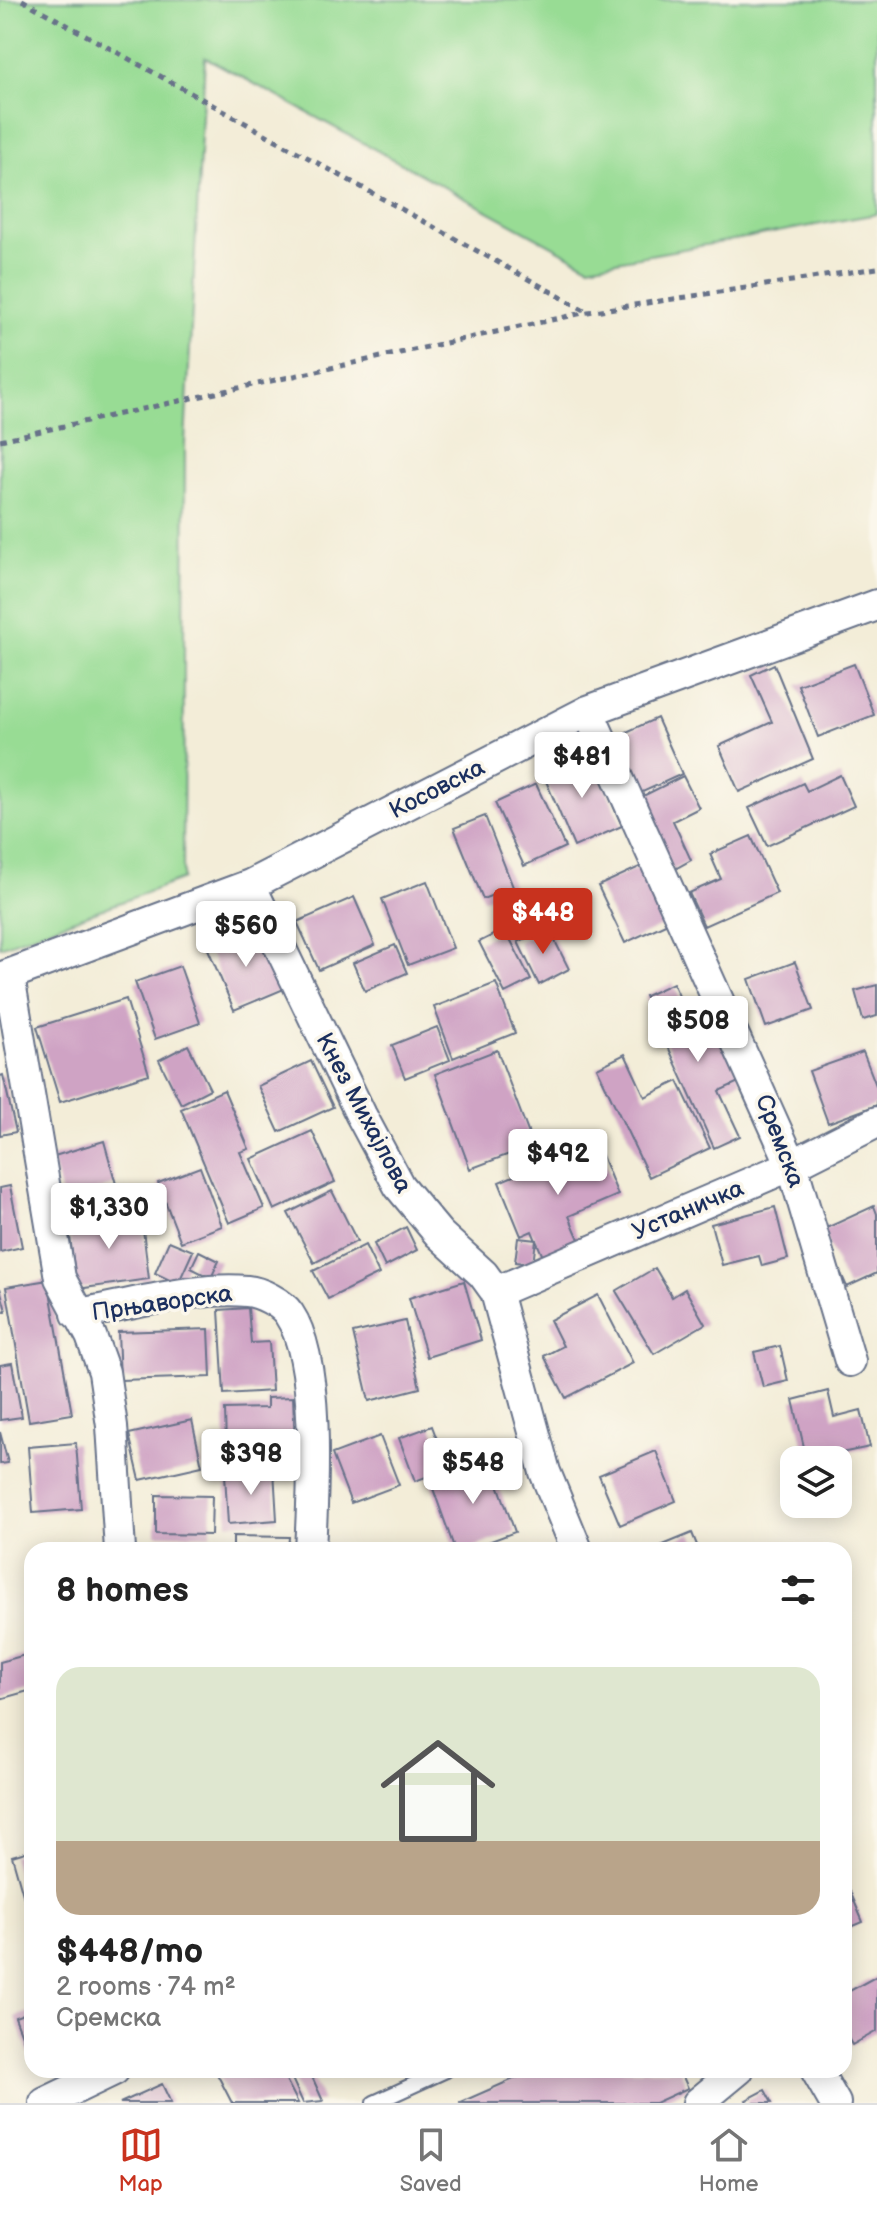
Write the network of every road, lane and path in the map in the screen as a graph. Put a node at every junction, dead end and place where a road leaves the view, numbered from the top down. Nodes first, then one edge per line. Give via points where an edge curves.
1 (22, 0) edge
2 (877, 268) edge
3 (588, 312) junction
4 (0, 440) edge
5 (877, 605) edge
6 (588, 711) junction
7 (250, 885) junction
8 (4, 977) edge
9 (877, 1122) edge
10 (792, 1165) junction
11 (496, 1292) junction
12 (77, 1314) junction
13 (850, 1361) dead end
14 (119, 1542) edge
15 (310, 1542) edge
16 (574, 1542) edge
17 (97, 2078) edge
18 (429, 2078) edge
19 (728, 2078) edge
20 (821, 2078) edge
21 (45, 2103) edge
22 (374, 2103) edge
23 (698, 2103) edge
24 (835, 2103) edge

1 - 3 path
2 - 3 path
3 - 4 path
5 - 6 street, Косовска
6 - 7 street, Косовска
6 - 10 street, Сремска
7 - 8 street, Косовска
7 - 11 street, Кнез Михајлова via 399,1186
8 - 12 street, Прњаворска via 50,1236 60,1278
9 - 10 street, Устаничка
10 - 11 street, Устаничка
10 - 13 street, Сремска
11 - 16 street, Кнез Михајлова via 545,1472
12 - 14 street, Прњаворска via 104,1372
12 - 15 street, Прњаворска via 250,1291 289,1313 301,1344 309,1393
17 - 21 street
18 - 22 lane
19 - 23 street
20 - 24 street

